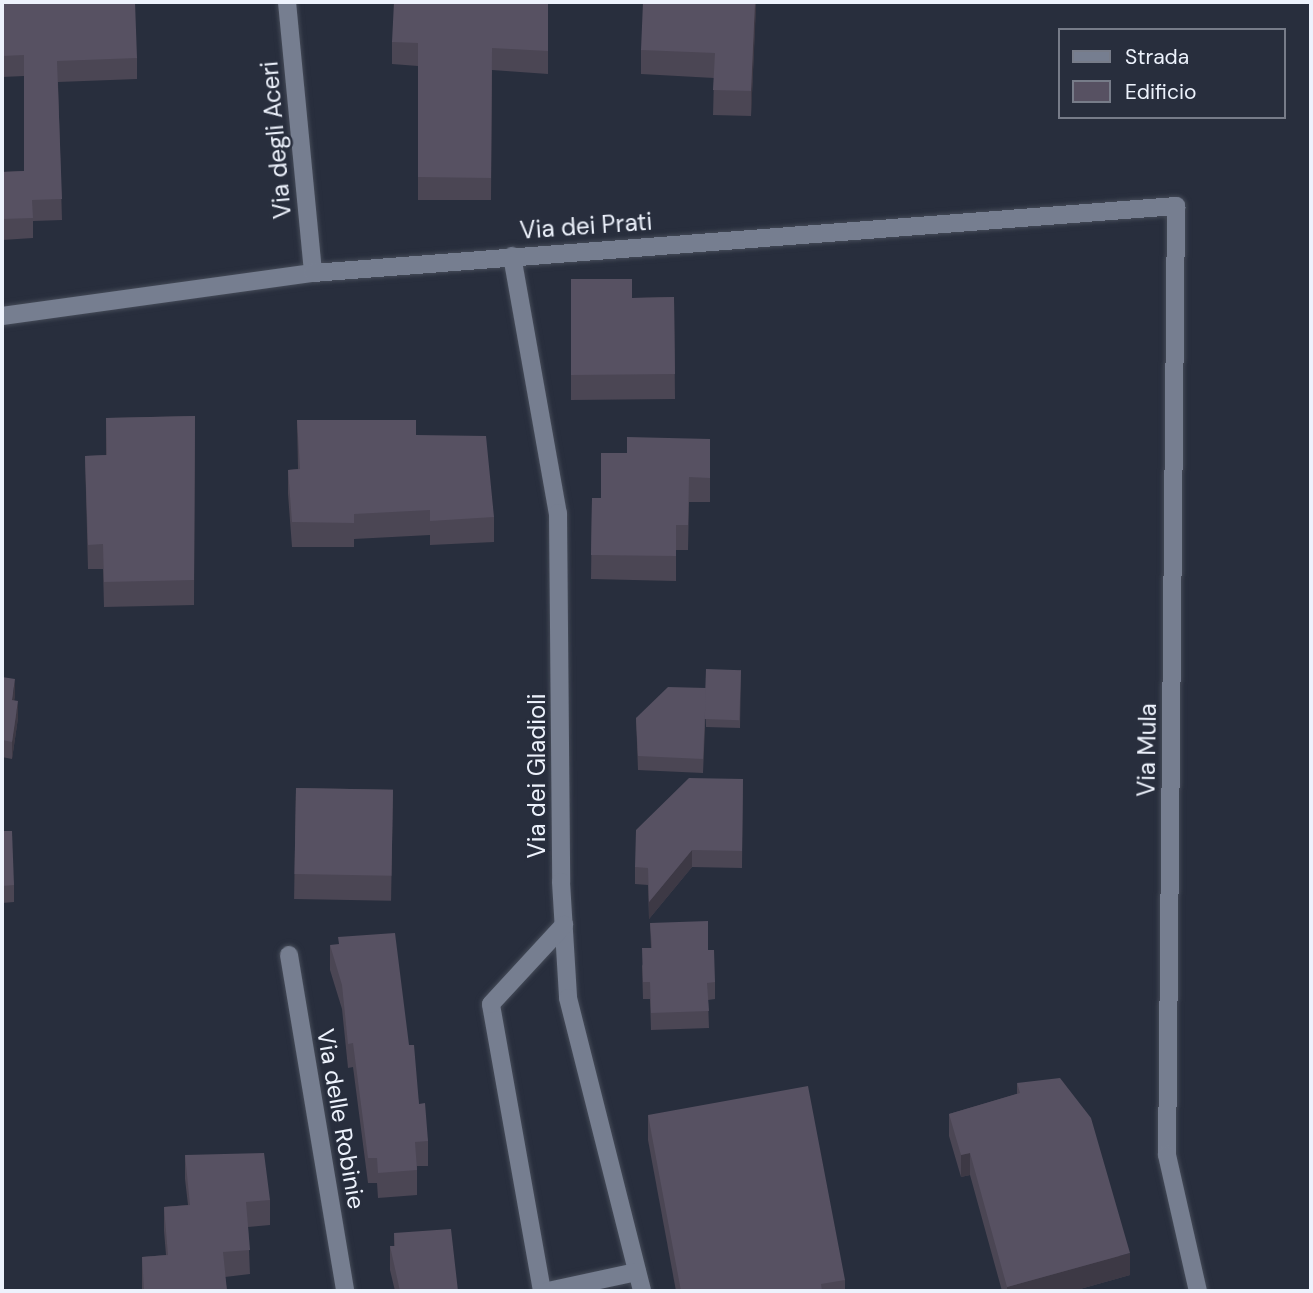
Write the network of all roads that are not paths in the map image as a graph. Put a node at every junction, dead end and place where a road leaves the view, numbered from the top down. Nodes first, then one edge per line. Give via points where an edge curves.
1 (287, 2) edge
2 (1177, 206) joint
3 (512, 256) junction
4 (313, 274) junction
5 (2, 316) edge
6 (564, 925) junction
7 (289, 955) dead end
8 (637, 1272) junction
9 (345, 1291) edge
10 (542, 1291) edge
11 (548, 1291) edge
12 (642, 1291) edge
13 (1198, 1291) edge

1 - 4 street, Via degli Aceri
2 - 3 street, Via dei Prati
2 - 13 street, Via Mula via 1167,1154
3 - 4 street, Via dei Prati
3 - 6 street, Via dei Gladioli via 558,513
4 - 5 street, Via dei Prati
6 - 8 street, Via dei Gladioli via 568,998
6 - 10 street via 491,1004
7 - 9 street, Via delle Robinie
8 - 11 street
8 - 12 street, Via dei Gladioli

